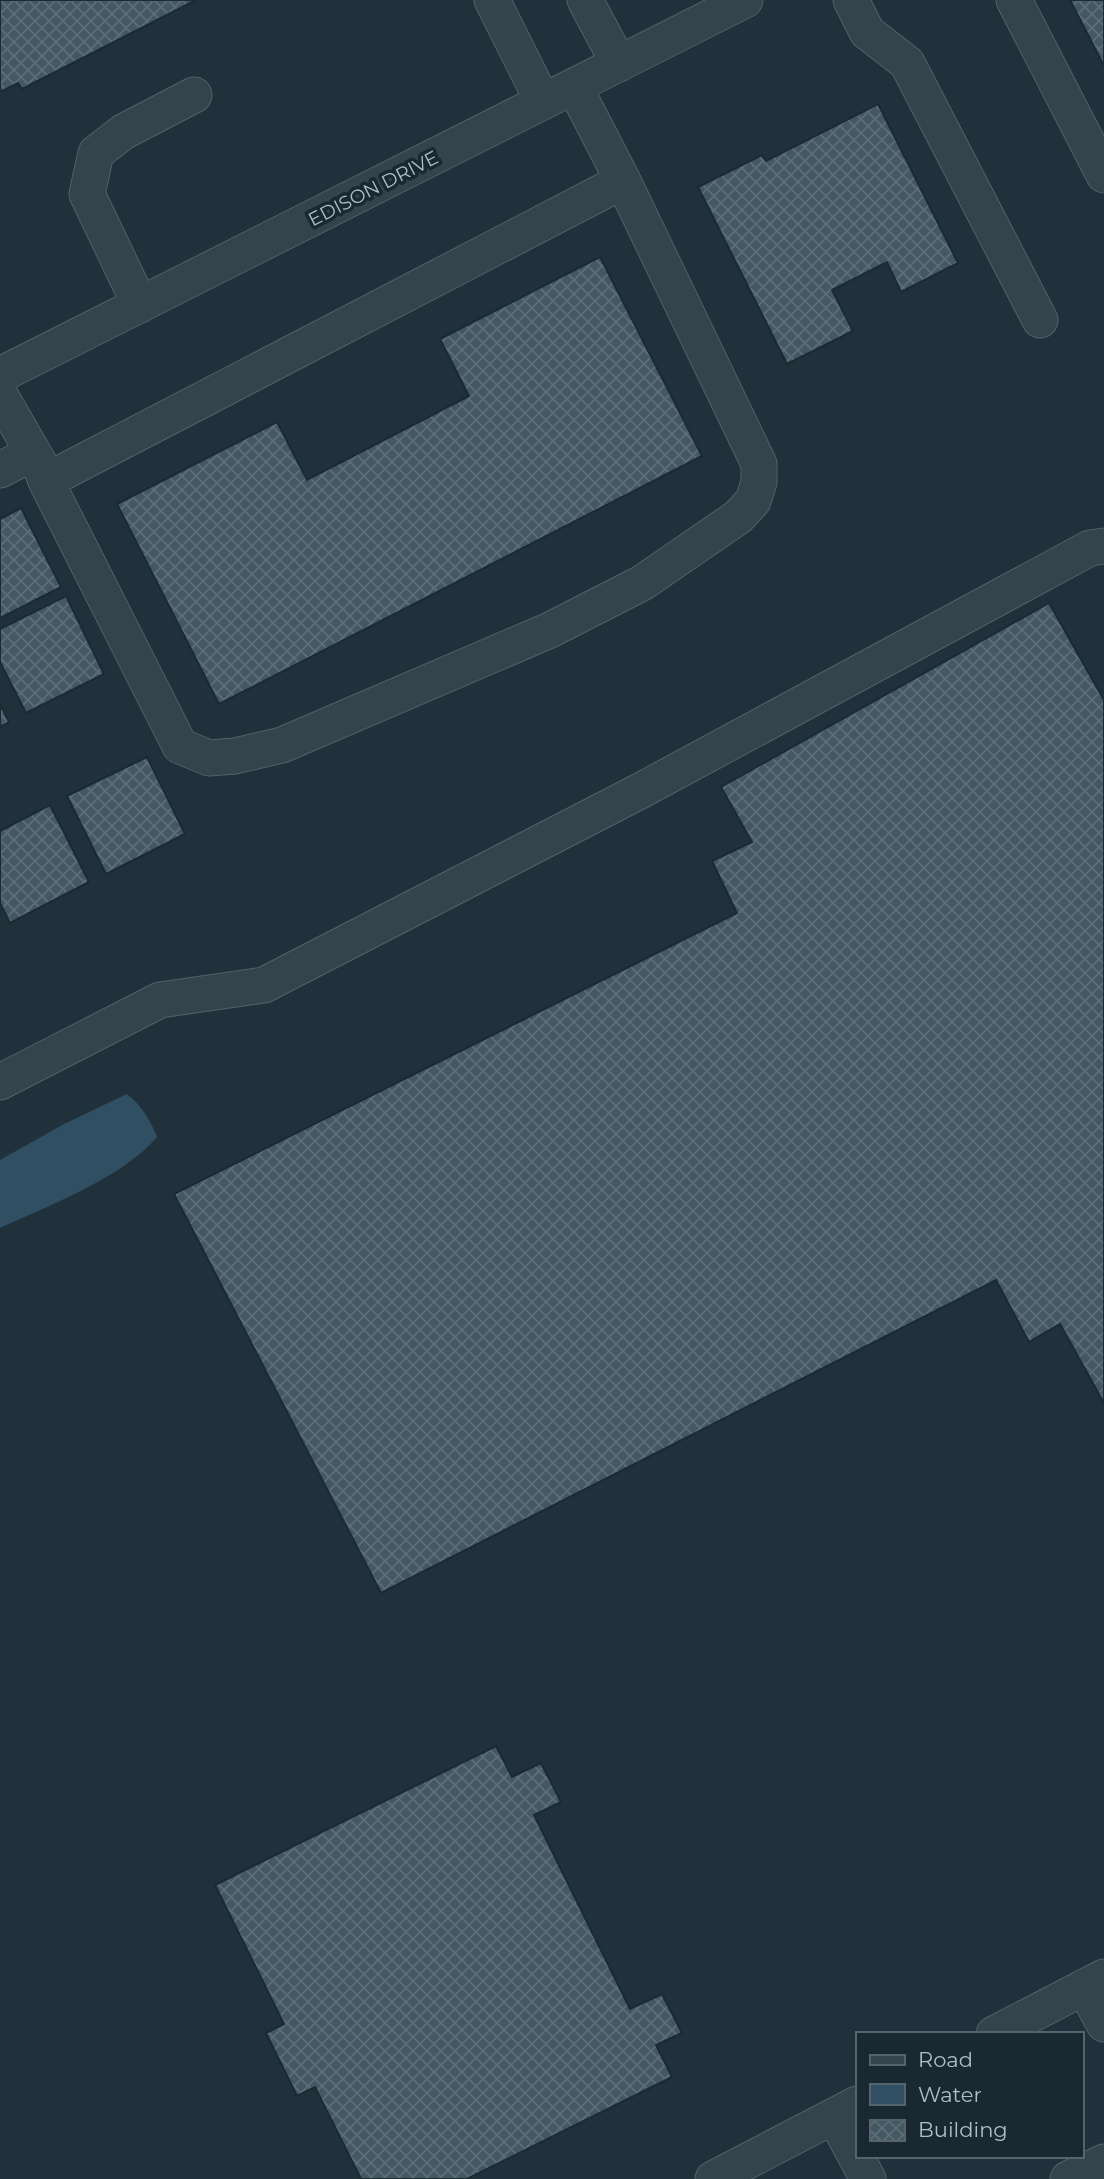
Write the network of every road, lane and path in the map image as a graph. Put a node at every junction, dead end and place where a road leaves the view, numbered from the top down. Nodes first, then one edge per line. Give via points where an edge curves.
1 (492, 0) edge
2 (585, 0) edge
3 (745, 0) edge
4 (851, 0) edge
5 (1014, 0) edge
6 (619, 64) junction
7 (574, 86) junction
8 (194, 95) dead end
9 (543, 102) junction
10 (1104, 176) edge
11 (622, 181) junction
12 (140, 305) junction
13 (1040, 320) dead end
14 (0, 376) edge
15 (0, 395) edge
16 (40, 467) junction
17 (0, 470) edge
18 (1104, 546) edge
19 (0, 1082) edge
20 (1094, 1982) edge
21 (1104, 2024) edge
22 (998, 2032) edge
23 (845, 2110) edge
24 (856, 2143) edge
25 (861, 2158) edge
26 (1104, 2162) edge
27 (726, 2176) edge
28 (868, 2179) edge
29 (1068, 2179) edge

1 - 9 street
2 - 6 street
3 - 6 street, EDISON DRIVE
4 - 13 street via 867,32 907,62
5 - 10 street
6 - 7 street, EDISON DRIVE
7 - 9 street, EDISON DRIVE
7 - 11 street
8 - 12 street via 123,132 96,153 87,194
9 - 12 street, EDISON DRIVE
11 - 16 street
11 - 16 street via 759,464 760,482 753,501 738,517 642,583 550,630 282,745 209,758 180,746
12 - 14 street, EDISON DRIVE
15 - 16 street
16 - 17 street
18 - 19 street via 1090,548 640,791 264,985 160,1000
20 - 21 street
20 - 22 street
23 - 24 street
23 - 27 street
25 - 28 street
26 - 29 street

